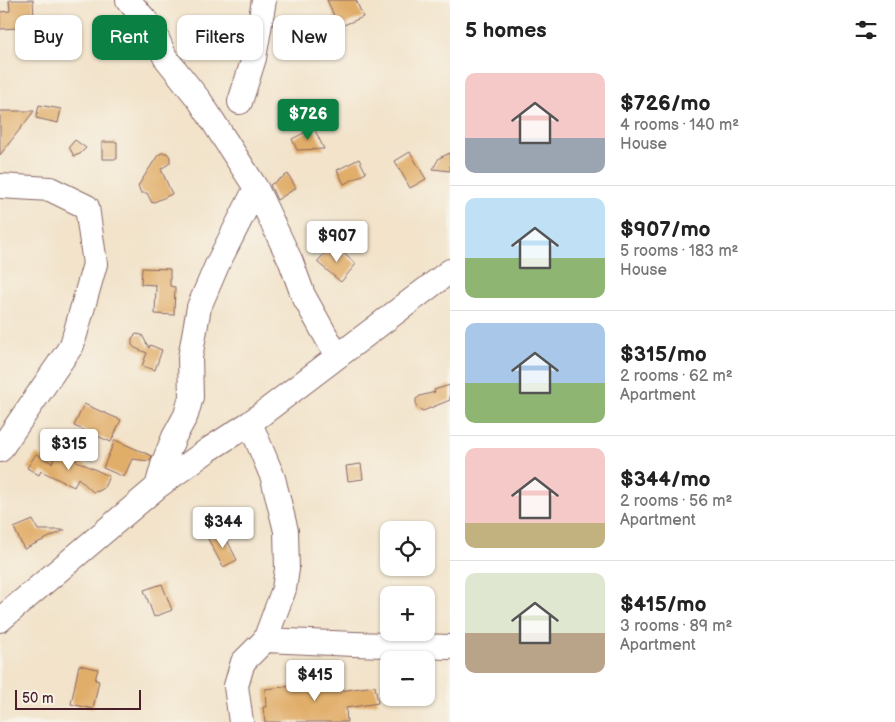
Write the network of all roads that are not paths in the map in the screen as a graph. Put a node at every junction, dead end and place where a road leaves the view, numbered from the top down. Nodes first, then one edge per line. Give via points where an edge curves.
1 (128, 0) edge
2 (264, 0) edge
3 (240, 102) dead end
4 (0, 186) edge
5 (256, 188) junction
6 (448, 277) edge
7 (337, 356) junction
8 (250, 423) junction
9 (0, 450) edge
10 (157, 487) junction
11 (0, 620) edge
12 (265, 640) junction
13 (450, 647) edge
14 (241, 722) edge

1 - 5 street via 153,29 165,57 200,101
2 - 3 street via 254,58
4 - 9 street via 50,189 87,207 96,264 72,345
5 - 7 street via 303,295
5 - 10 street via 199,307 190,358 191,397
6 - 7 street
7 - 8 street
8 - 10 street
8 - 12 street via 273,478 286,531 288,569
10 - 11 street
12 - 13 street
12 - 14 street via 243,662 236,686

